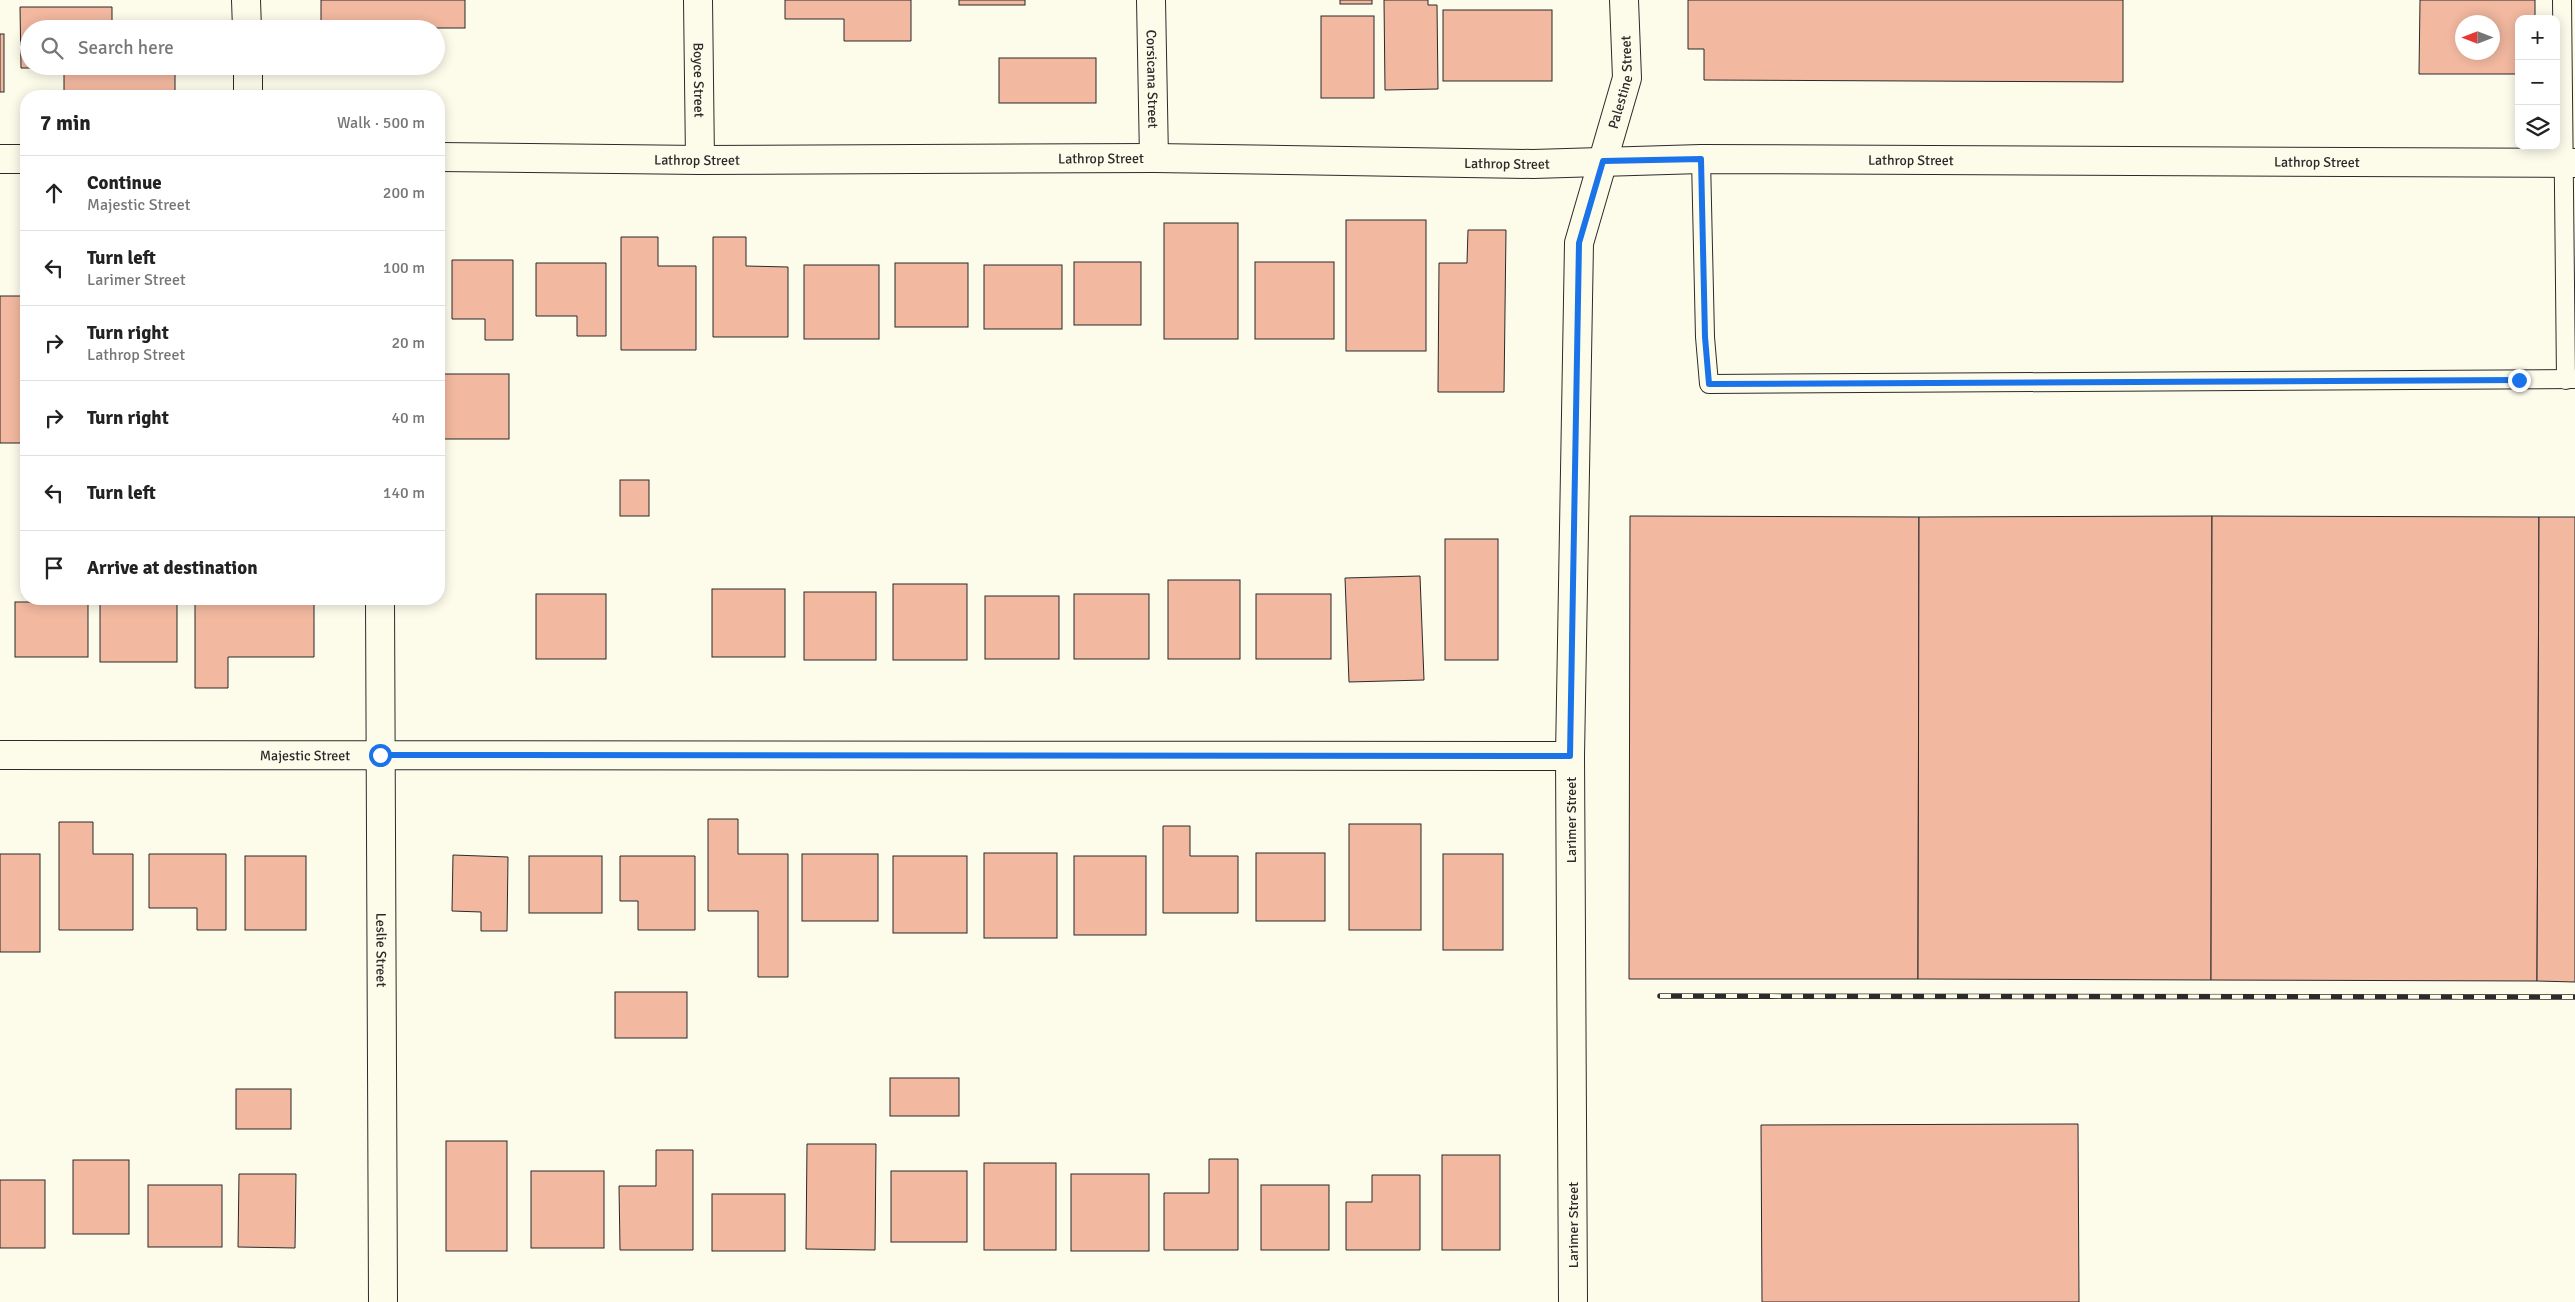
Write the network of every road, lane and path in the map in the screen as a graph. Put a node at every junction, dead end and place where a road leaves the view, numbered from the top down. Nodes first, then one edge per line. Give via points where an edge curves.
1 (246, 0) edge
2 (698, 0) edge
3 (1151, 0) edge
4 (1624, 0) edge
5 (2562, 0) edge
6 (247, 20) edge
7 (248, 75) edge
8 (248, 90) edge
9 (445, 157) edge
10 (1154, 158) junction
11 (0, 159) edge
12 (20, 159) edge
13 (1701, 159) junction
14 (700, 160) junction
15 (1603, 161) junction
16 (2569, 163) edge
17 (2571, 379) edge
18 (380, 605) edge
19 (0, 755) edge
20 (380, 755) junction
21 (1570, 756) junction
22 (383, 1302) edge
23 (1573, 1302) edge

1 - 6 street
2 - 14 street, Boyce Street
3 - 10 street, Corsicana Street
4 - 15 street, Palestine Street via 1627,78
5 - 16 lane
7 - 8 street
9 - 14 street, Lathrop Street
10 - 14 street, Lathrop Street
10 - 15 street, Lathrop Street via 1533,164
11 - 12 street
13 - 15 street, Lathrop Street
13 - 16 street, Lathrop Street
13 - 17 lane via 1709,384
15 - 21 street, Larimer Street via 1579,243
16 - 17 lane
18 - 20 street, Leslie Street
19 - 20 street, Majestic Street
20 - 21 street, Majestic Street
20 - 22 street, Leslie Street
21 - 23 street, Larimer Street

